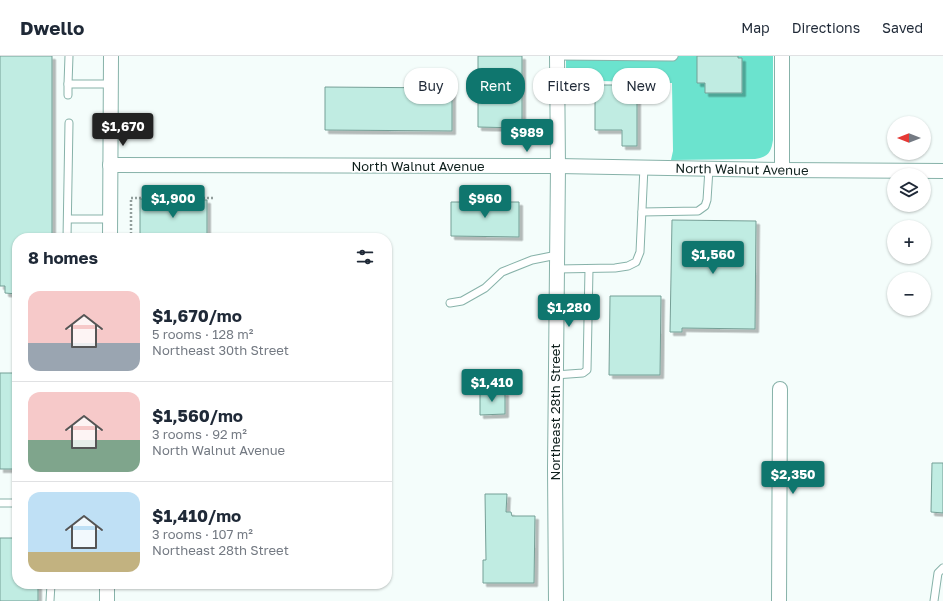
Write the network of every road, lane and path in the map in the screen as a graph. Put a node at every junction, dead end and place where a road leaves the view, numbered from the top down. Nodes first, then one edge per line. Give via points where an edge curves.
1 (69, 56) edge
2 (111, 56) edge
3 (557, 56) edge
4 (601, 56) edge
5 (674, 56) edge
6 (782, 56) edge
7 (68, 84) junction
8 (111, 84) junction
9 (68, 95) dead end
10 (69, 123) dead end
11 (110, 165) junction
12 (558, 166) junction
13 (644, 167) junction
14 (709, 169) junction
15 (782, 170) junction
16 (943, 171) edge
17 (214, 198) dead end
18 (642, 212) junction
19 (68, 219) junction
20 (110, 219) junction
21 (67, 233) edge
22 (110, 233) edge
23 (131, 233) edge
24 (557, 262) junction
25 (589, 269) junction
26 (450, 303) dead end
27 (555, 374) junction
28 (780, 389) dead end
29 (0, 503) edge
30 (12, 503) edge
31 (943, 568) edge
32 (51, 589) edge
33 (107, 589) edge
34 (50, 601) edge
35 (107, 601) edge
36 (556, 601) edge
37 (779, 601) edge
38 (934, 601) edge

1 - 7 lane
2 - 8 street
3 - 4 lane
3 - 12 street, Northeast 28th Street
4 - 5 lane
6 - 15 street
7 - 8 lane
7 - 9 lane
8 - 11 street
10 - 19 lane
11 - 12 street, North Walnut Avenue
11 - 20 street
12 - 13 street, North Walnut Avenue
12 - 24 street, Northeast 28th Street
13 - 14 street, North Walnut Avenue
13 - 18 lane
14 - 15 street, North Walnut Avenue
14 - 18 lane via 707,200 705,206 698,211
15 - 16 street, North Walnut Avenue
17 - 23 path via 131,198
18 - 25 lane via 640,252 636,262 623,268
19 - 20 lane
19 - 21 lane
20 - 22 street
24 - 25 lane
24 - 26 lane via 532,260 502,272 485,288 462,301
24 - 27 street, Northeast 28th Street
25 - 27 lane via 587,370 583,373
27 - 36 street, Northeast 28th Street
28 - 37 street
29 - 30 lane
31 - 38 lane via 938,573
32 - 34 lane
33 - 35 street

